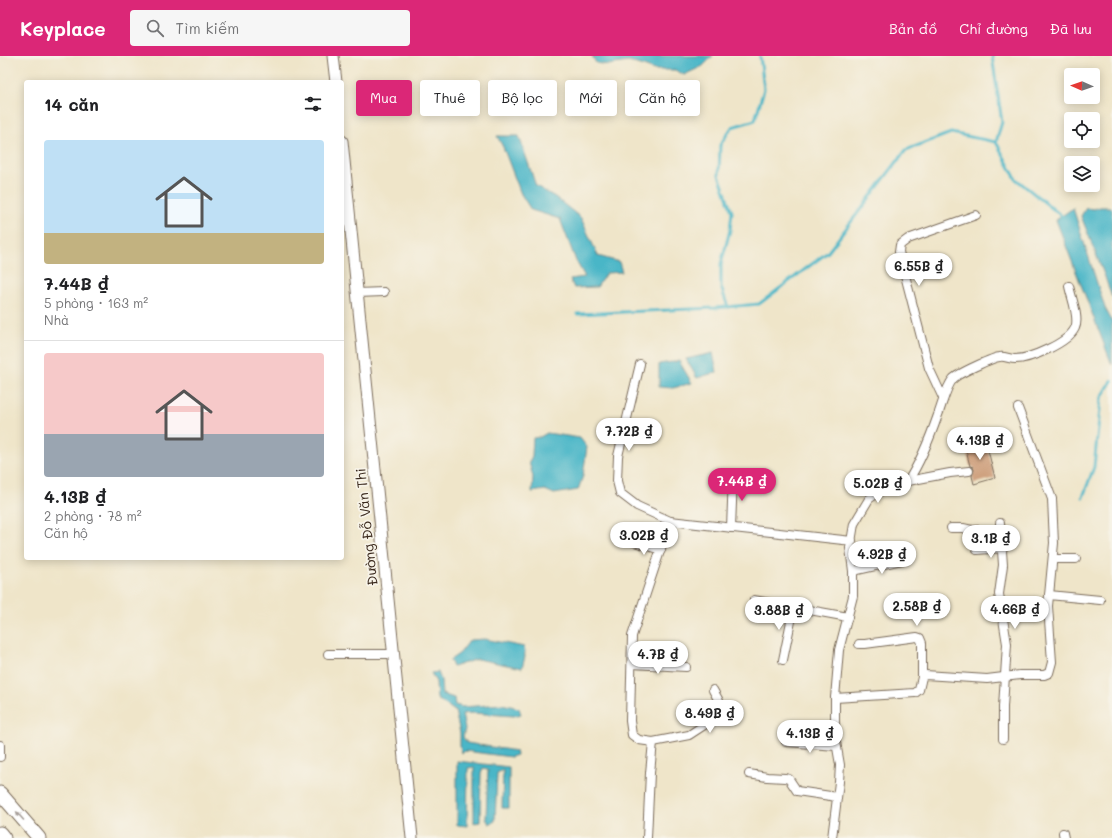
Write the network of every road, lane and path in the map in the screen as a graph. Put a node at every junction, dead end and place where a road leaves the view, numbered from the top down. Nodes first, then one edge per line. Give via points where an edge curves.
1 (334, 56) edge
2 (336, 80) edge
3 (344, 161) edge
4 (976, 215) dead end
5 (1069, 286) dead end
6 (384, 292) dead end
7 (357, 293) junction
8 (640, 364) dead end
9 (943, 398) junction
10 (1018, 408) dead end
11 (970, 471) dead end
12 (733, 476) dead end
13 (908, 481) junction
14 (670, 522) junction
15 (731, 528) junction
16 (951, 528) dead end
17 (852, 541) junction
18 (634, 542) dead end
19 (1003, 548) junction
20 (661, 550) junction
21 (977, 550) dead end
22 (906, 559) dead end
23 (1054, 559) junction
24 (1076, 559) dead end
25 (853, 571) junction
26 (1049, 595) junction
27 (754, 600) dead end
28 (1100, 600) dead end
29 (794, 607) junction
30 (848, 617) junction
31 (859, 644) dead end
32 (328, 654) dead end
33 (393, 654) junction
34 (783, 660) dead end
35 (632, 664) junction
36 (686, 667) dead end
37 (922, 677) junction
38 (1005, 677) junction
39 (713, 690) dead end
40 (835, 698) junction
41 (1003, 739) dead end
42 (654, 742) junction
43 (786, 742) dead end
44 (0, 744) edge
45 (836, 746) junction
46 (0, 757) edge
47 (749, 774) dead end
48 (0, 793) edge
49 (837, 797) junction
50 (0, 833) edge
51 (4, 838) edge
52 (39, 838) edge
53 (412, 838) edge
54 (648, 838) edge
55 (832, 838) edge

1 - 2 street
3 - 7 street, Đường Đỗ Văn Thi
4 - 9 street via 908,239 900,245 899,252 929,368
5 - 9 street via 1076,316 1075,328 1067,337 1054,347 1031,357 1015,359 1000,356 958,375 952,380
6 - 7 street
7 - 33 street, Đường Đỗ Văn Thi
8 - 14 street via 618,456 617,481 620,492 637,506
9 - 13 street via 919,464
10 - 23 street via 1052,499
11 - 13 street via 950,472
12 - 15 street
13 - 17 street via 890,484 869,499 854,524
14 - 15 street
14 - 20 street
15 - 17 street
16 - 19 street via 972,530 1000,526
17 - 25 street via 850,555
18 - 20 street
19 - 21 street
19 - 38 street via 999,594 1007,644
20 - 35 street via 632,636
22 - 25 street
23 - 24 street
23 - 26 street
25 - 30 street via 853,596
26 - 28 street
26 - 38 street via 1052,662 1049,673
27 - 29 street
29 - 30 street
29 - 34 street
30 - 40 street via 839,650
31 - 37 street via 920,638
32 - 33 street
33 - 53 street, Đường Đỗ Văn Thi
35 - 36 street
35 - 42 street via 632,735 639,740
37 - 38 street
37 - 40 street via 915,692
38 - 41 street
39 - 42 street via 719,701 715,718 689,735
40 - 45 street
42 - 54 street via 650,773
43 - 45 street
44 - 46 street
45 - 49 street via 840,765
47 - 49 street via 789,779 797,792
52 -> 48 main road
49 - 55 street
50 - 51 main road

